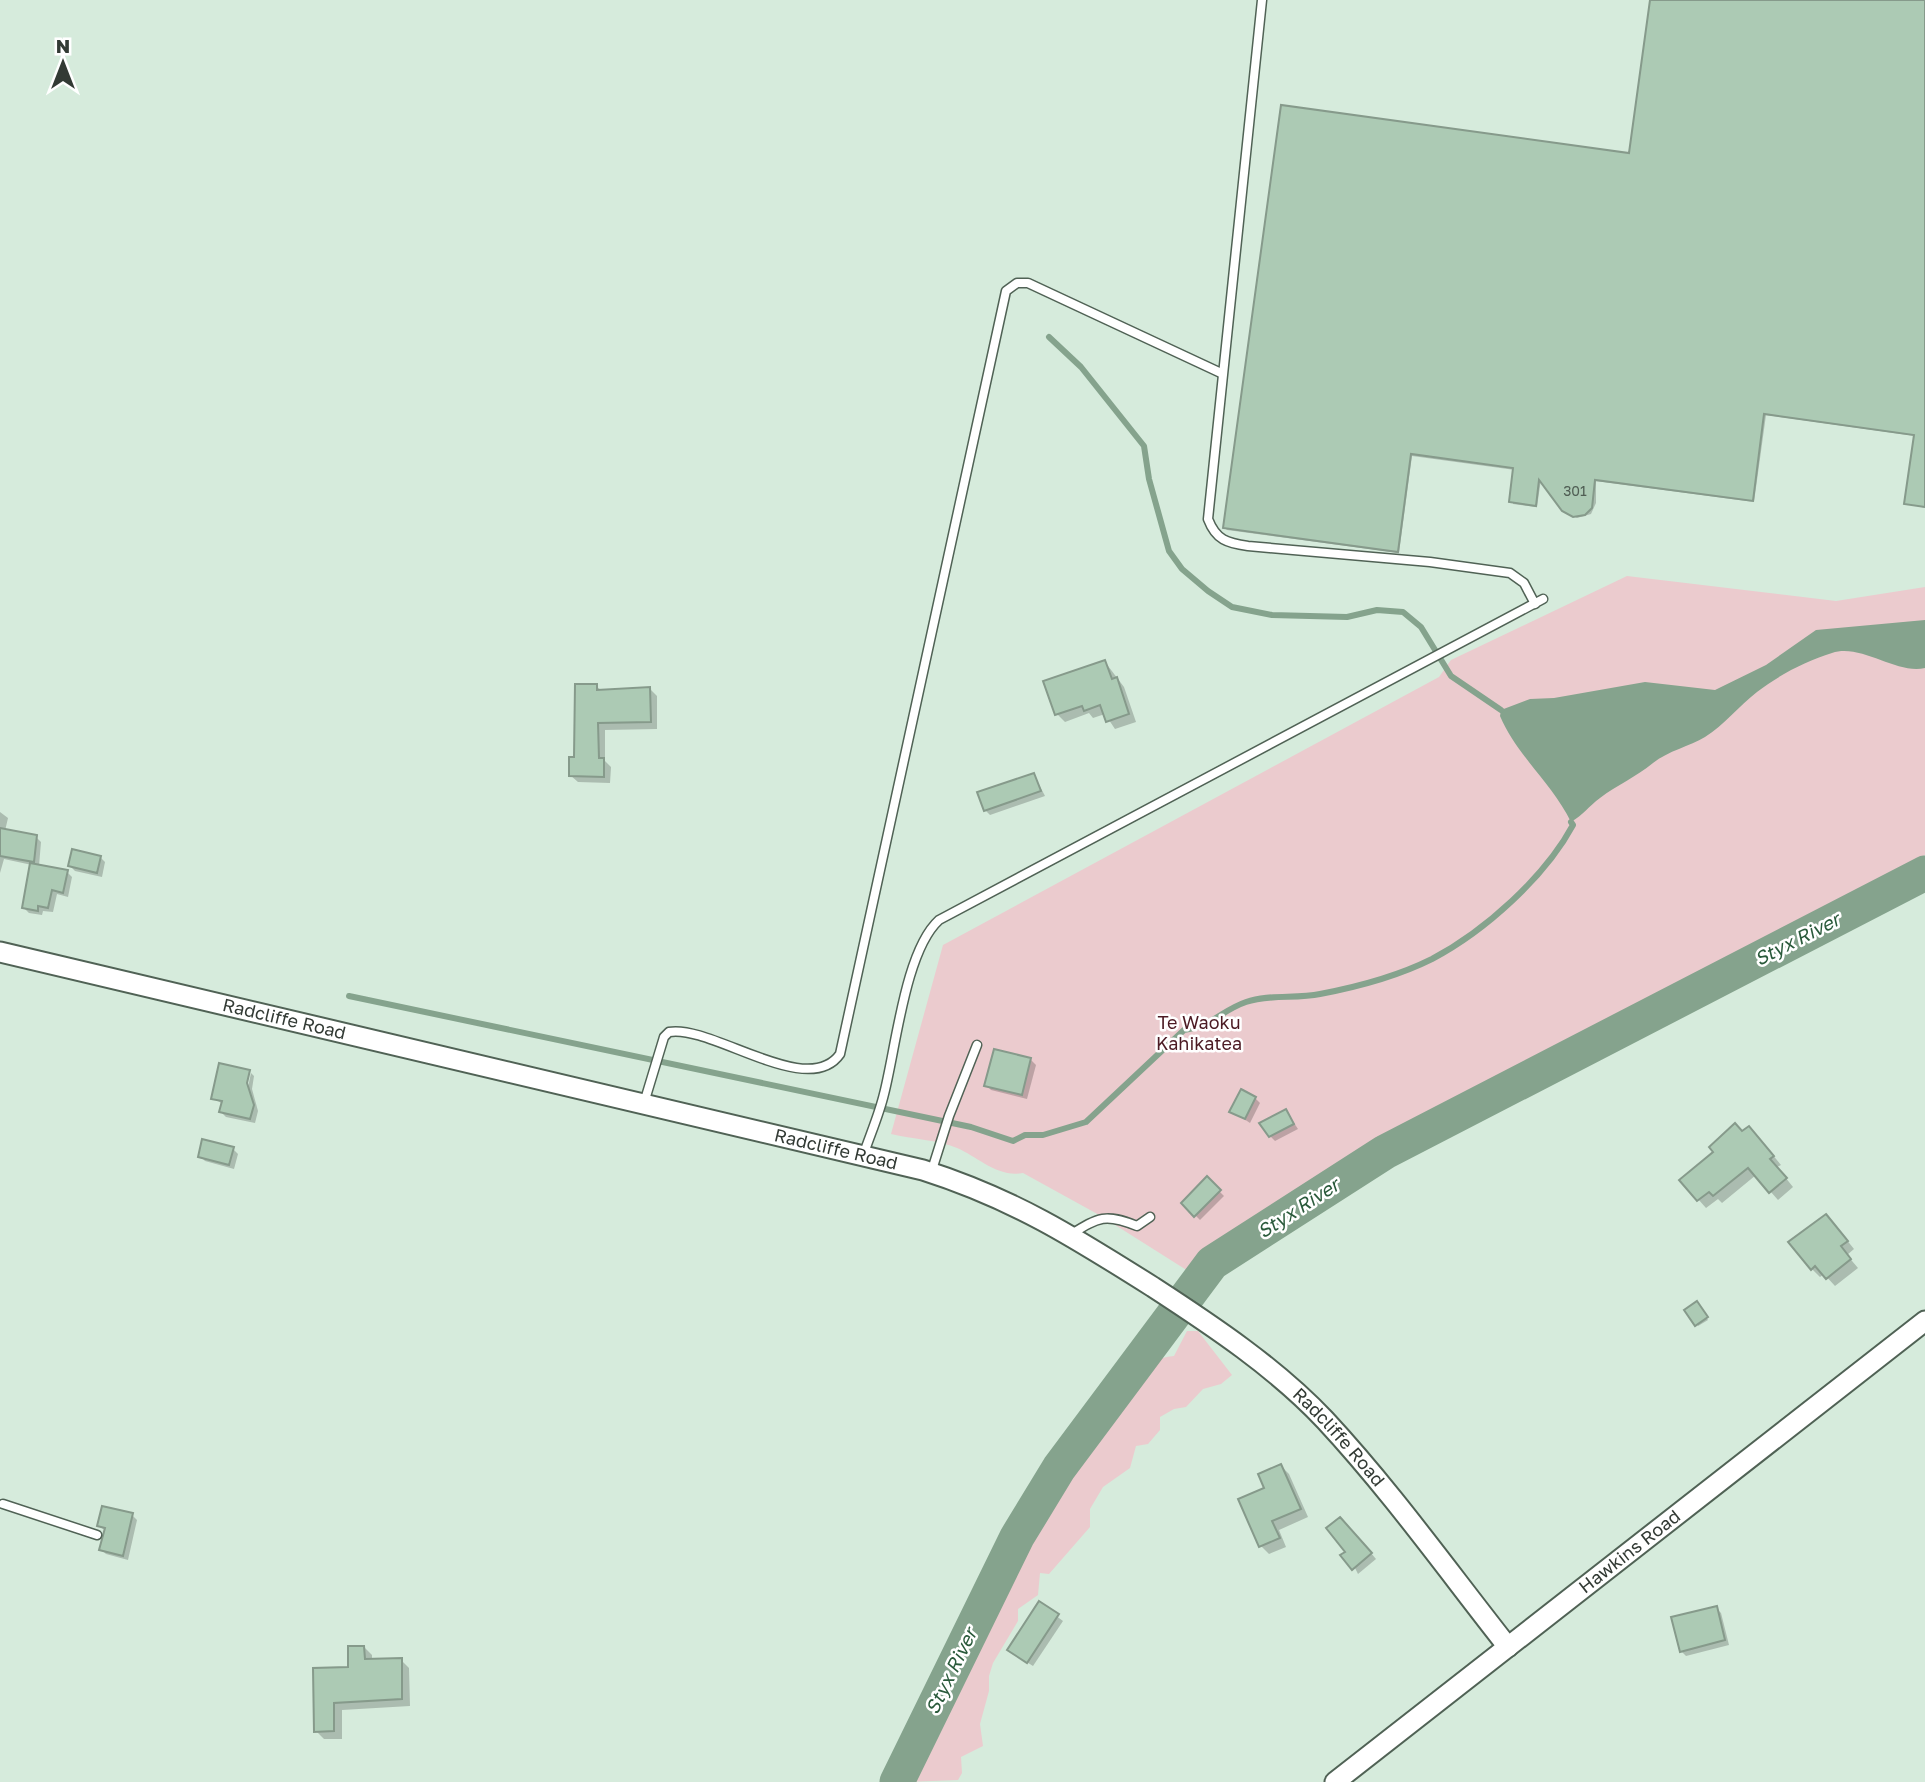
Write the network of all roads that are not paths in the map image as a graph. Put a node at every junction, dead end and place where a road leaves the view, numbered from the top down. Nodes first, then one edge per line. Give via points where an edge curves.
1 (1262, 0) edge
2 (1221, 373) junction
3 (0, 952) edge
4 (978, 1045) dead end
5 (644, 1103) junction
6 (863, 1156) junction
7 (931, 1173) junction
8 (1150, 1217) dead end
9 (1070, 1235) junction
10 (1925, 1321) edge
11 (3, 1504) dead end
12 (97, 1535) dead end
13 (1508, 1647) junction
14 (1335, 1782) edge

1 - 2 lane
2 - 5 lane via 1028,283 1017,283 1006,292 840,1054 827,1065 809,1069 676,1031 664,1037
2 - 6 lane via 1209,519 1214,534 1227,543 1248,546 1510,573 1539,602 939,920 917,954 884,1097
3 - 5 street, Radcliffe Road
4 - 7 lane
5 - 6 street, Radcliffe Road
6 - 7 street, Radcliffe Road
7 - 9 street, Radcliffe Road via 1020,1206
8 - 9 lane via 1137,1226 1099,1217
9 - 13 street, Radcliffe Road via 1199,1318 1325,1420
10 - 13 street, Hawkins Road
11 - 12 lane
13 - 14 street, Hawkins Road

